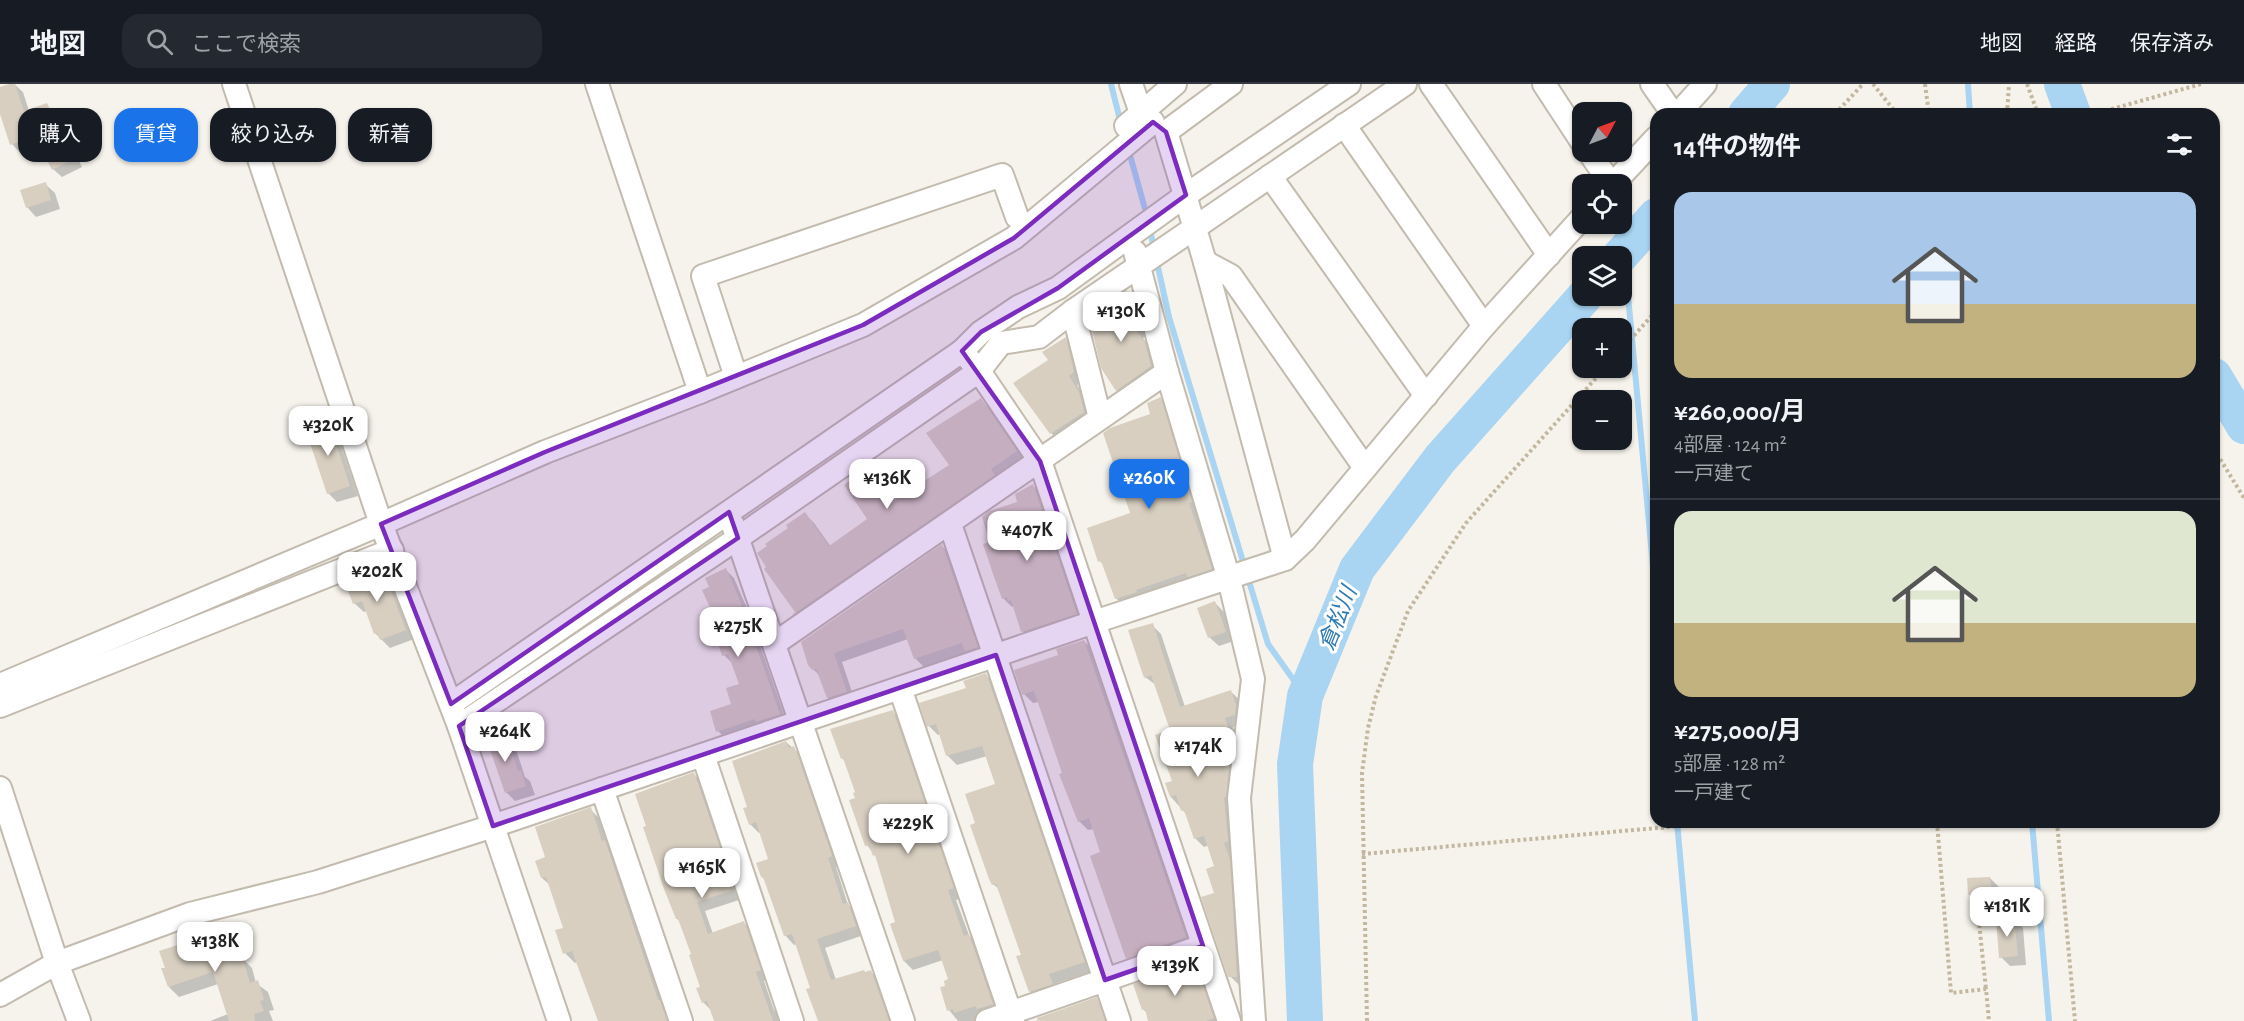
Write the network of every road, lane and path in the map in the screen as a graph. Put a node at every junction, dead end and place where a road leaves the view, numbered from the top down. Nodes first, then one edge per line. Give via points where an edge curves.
1 (234, 84) edge
2 (597, 84) edge
3 (1131, 84) edge
4 (1175, 84) edge
5 (1231, 84) edge
6 (1349, 84) edge
7 (1405, 84) edge
8 (1431, 84) edge
9 (1544, 84) edge
10 (1652, 84) edge
11 (1705, 84) edge
12 (1863, 84) edge
13 (1873, 84) edge
14 (1925, 84) edge
15 (2009, 84) edge
16 (2027, 84) edge
17 (2201, 84) edge
18 (1670, 108) edge
19 (1681, 108) edge
20 (1841, 108) edge
21 (1892, 108) edge
22 (1928, 108) edge
23 (2007, 108) edge
24 (2036, 108) edge
25 (2116, 108) edge
26 (1153, 123) junction
27 (1344, 125) junction
28 (1572, 127) edge
29 (1650, 144) edge
30 (1622, 174) edge
31 (1270, 176) junction
32 (1185, 195) junction
33 (1017, 217) junction
34 (1195, 227) junction
35 (1572, 229) edge
36 (1130, 236) junction
37 (1549, 255) junction
38 (1205, 262) junction
39 (1140, 265) junction
40 (1018, 307) junction
41 (1072, 311) junction
42 (1650, 318) edge
43 (1484, 326) junction
44 (1038, 337) junction
45 (1632, 338) edge
46 (962, 351) junction
47 (734, 370) junction
48 (979, 371) junction
49 (1167, 372) junction
50 (1596, 378) edge
51 (700, 392) junction
52 (1426, 396) junction
53 (1100, 418) junction
54 (2220, 459) edge
55 (1040, 460) junction
56 (1365, 468) junction
57 (2244, 498) edge
58 (729, 512) junction
59 (381, 524) junction
60 (950, 524) junction
61 (738, 538) junction
62 (392, 550) junction
63 (1285, 559) junction
64 (1229, 579) junction
65 (1094, 622) junction
66 (774, 644) junction
67 (996, 655) junction
68 (0, 685) edge
69 (900, 688) junction
70 (451, 704) junction
71 (0, 706) edge
72 (801, 722) junction
73 (459, 726) junction
74 (703, 755) junction
75 (0, 788) edge
76 (602, 789) junction
77 (493, 826) junction
78 (1657, 828) edge
79 (1937, 828) edge
80 (2058, 828) edge
81 (1362, 854) junction
82 (1978, 913) dead end
83 (1203, 946) junction
84 (57, 963) junction
85 (1105, 980) junction
86 (1986, 989) junction
87 (0, 995) edge
88 (1011, 1017) edge
89 (79, 1021) edge
90 (559, 1021) edge
91 (681, 1021) edge
92 (792, 1021) edge
93 (903, 1021) edge
94 (987, 1021) edge
95 (1119, 1021) edge
96 (1230, 1021) edge
97 (1254, 1021) edge
98 (1366, 1021) edge
99 (1989, 1021) edge
100 (2075, 1021) edge

1 - 59 street
2 - 51 street
3 - 26 street
4 - 26 street
5 - 26 street
6 - 32 street
7 - 27 street
8 - 37 street
9 - 28 street
10 - 18 street
11 - 19 street
12 - 20 path
13 - 21 path
14 - 22 path
15 - 23 path
16 - 24 path
17 - 25 path
26 - 32 street
26 - 33 street
26 - 47 street via 1014,237 863,325
27 - 31 street
27 - 43 street
29 - 30 street
31 - 34 street
31 - 52 street
32 - 34 street
32 - 36 street
33 - 47 street via 859,310
33 - 47 street via 1002,175 703,276
34 - 38 street
34 - 39 street
35 - 37 street
36 - 39 street
36 - 40 street via 1058,288
37 - 43 street
38 - 56 street via 1231,276
38 - 63 street
39 - 41 street
39 - 49 street
40 - 44 street
40 - 46 street via 981,332
41 - 44 street
41 - 53 street
42 - 45 path
43 - 52 street
44 - 48 street via 1001,343
46 - 48 street
46 - 58 street
47 - 51 street
48 - 55 street
48 - 61 street
49 - 53 street
49 - 64 street
50 - 81 path via 1466,523 1408,610 1368,728 1362,773
51 - 59 street via 545,452
52 - 56 street
53 - 55 street
54 - 57 path
55 - 60 street
55 - 65 street
56 - 63 street
58 - 61 street
58 - 70 street
59 - 62 street
59 - 68 street
60 - 66 street
60 - 67 street
61 - 66 street
61 - 73 street
62 - 70 street
62 - 71 street
63 - 64 street
64 - 65 street
64 - 97 street via 1253,679 1239,798
65 - 67 street
65 - 83 street
66 - 72 street
67 - 69 street
67 - 85 street
69 - 72 street
69 - 88 street
70 - 73 street
72 - 74 street
72 - 93 street
73 - 77 street
74 - 76 street
74 - 92 street
75 - 84 street
76 - 77 street
76 - 91 street
77 - 84 street via 318,882 190,914
77 - 90 street
78 - 81 path
79 - 86 path via 1951,993
80 - 100 path
81 - 98 path
82 - 86 path
83 - 85 street
83 - 96 street
84 - 87 street
84 - 89 street
85 - 88 street
85 - 95 street
86 - 99 path
88 - 94 street

